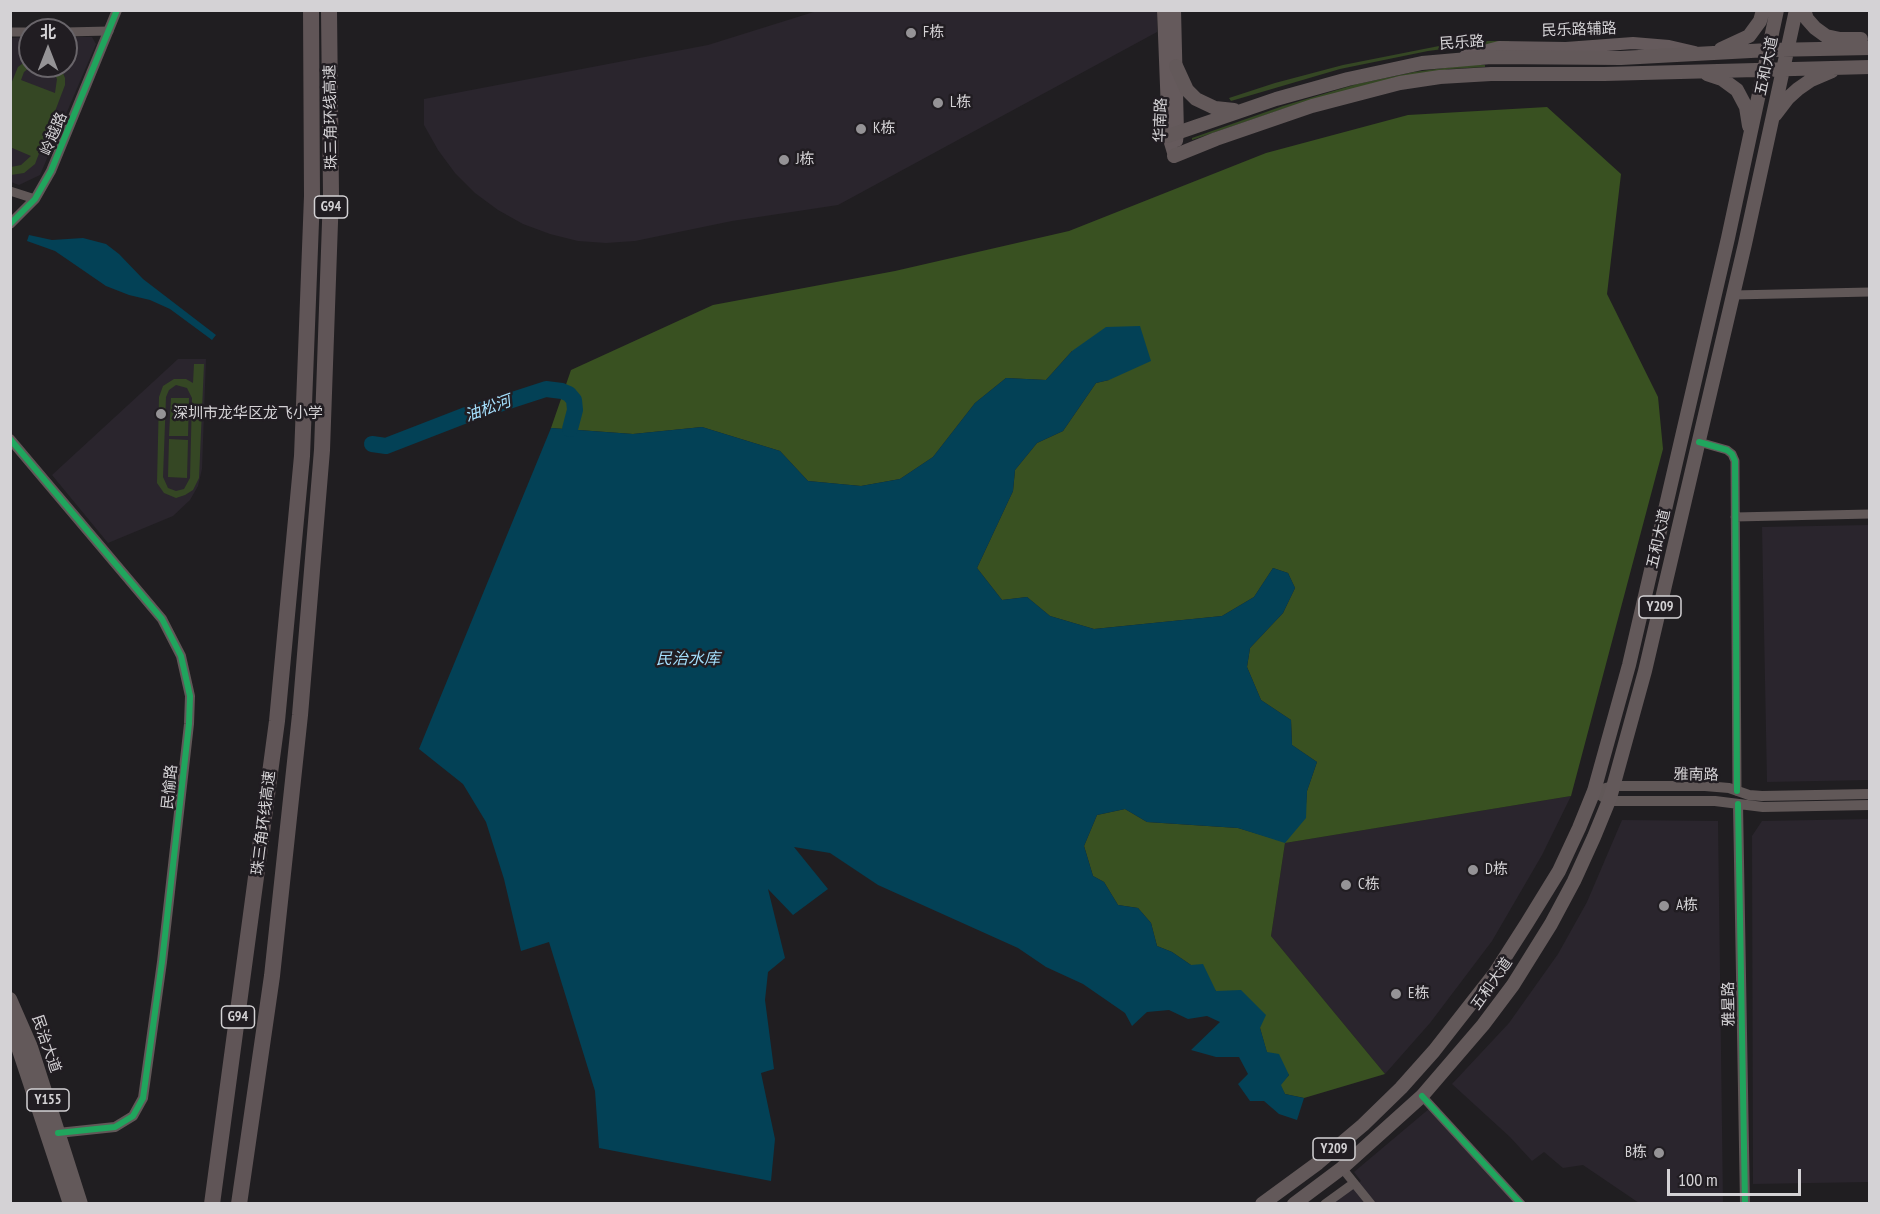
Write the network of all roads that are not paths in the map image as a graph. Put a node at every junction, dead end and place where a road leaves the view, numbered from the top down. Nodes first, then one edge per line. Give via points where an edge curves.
1 (117, 10) edge
2 (311, 10) edge
3 (329, 10) edge
4 (1164, 10) edge
5 (1174, 10) edge
6 (1763, 10) edge
7 (1777, 10) edge
8 (1796, 10) edge
9 (1804, 10) edge
10 (109, 31) junction
11 (78, 32) edge
12 (1869, 39) edge
13 (1869, 48) edge
14 (1769, 50) junction
15 (1787, 50) junction
16 (1705, 54) junction
17 (1176, 66) junction
18 (1869, 67) edge
19 (1848, 68) junction
20 (1765, 69) junction
21 (1783, 69) junction
22 (1696, 71) junction
23 (1245, 109) junction
24 (1771, 125) junction
25 (1173, 134) junction
26 (1749, 145) junction
27 (1174, 156) joint
28 (10, 191) edge
29 (35, 199) junction
30 (10, 224) edge
31 (1869, 292) edge
32 (1733, 295) junction
33 (10, 439) edge
34 (1699, 442) junction
35 (1869, 514) edge
36 (1735, 517) junction
37 (1613, 786) junction
38 (1594, 790) junction
39 (1737, 791) junction
40 (1869, 794) edge
41 (1609, 801) junction
42 (1738, 804) junction
43 (1869, 805) edge
44 (10, 999) edge
45 (10, 1023) edge
46 (1422, 1096) junction
47 (58, 1133) junction
48 (1342, 1168) junction
49 (1354, 1183) junction
50 (70, 1203) edge
51 (81, 1203) edge
52 (212, 1203) edge
53 (239, 1203) edge
54 (1262, 1203) edge
55 (1294, 1203) edge
56 (1325, 1203) edge
57 (1371, 1203) edge
58 (1521, 1203) edge
59 (1745, 1203) edge

1 - 10 street, 岭越路
2 - 52 highway, 珠三角环线高速 / G94 via 312,196 303,441 278,721
3 - 53 highway, 珠三角环线高速 / G94 via 332,194 322,450 300,715 272,976
4 - 25 main road, 华南路
5 - 17 main road, 华南路
6 - 16 main road via 1749,36
7 - 14 main road, 五和大道 / Y209
8 - 15 main road, 五和大道 / Y209
9 - 12 main road via 1807,19 1826,36
10 - 11 street
10 - 29 street, 岭越路 via 62,149
13 - 15 main road, 民乐路
14 - 15 main road, 民乐路
14 - 16 main road, 民乐路
14 - 20 main road, 五和大道 / Y209
15 - 21 main road, 五和大道 / Y209
16 - 23 main road, 民乐路 via 1455,59 1383,70
17 - 23 main road via 1187,90 1201,103 1221,110
17 - 25 main road, 华南路
18 - 19 main road
19 - 21 main road
19 - 24 main road via 1829,72 1798,89 1778,110
20 - 21 main road
20 - 22 main road
20 - 26 main road, 五和大道 / Y209
21 - 24 main road, 五和大道 / Y209
22 - 26 main road via 1722,79 1737,90 1746,107
22 - 27 main road via 1479,74 1400,83 1279,117
23 - 25 main road, 民乐路
24 - 32 main road, 五和大道 / Y209
25 - 27 main road, 华南路
26 - 38 main road, 五和大道 / Y209 via 1629,665
28 - 29 street
29 - 30 street, 岭越路
31 - 32 street
32 - 34 main road, 五和大道 / Y209
33 - 47 street, 民愉路 via 162,619 181,656 190,696 143,1098 133,1116 115,1127
34 - 36 street via 1727,450 1734,458
34 - 37 main road, 五和大道 / Y209 via 1645,671
35 - 36 street
36 - 39 street
37 - 38 street, 雅南路
37 - 39 street, 雅南路 via 1712,786
37 - 41 main road, 五和大道 / Y209
38 - 41 street
38 - 54 main road, 五和大道 / Y209 via 1559,871 1466,1012 1401,1088 1363,1125
39 - 40 street, 雅南路 via 1762,796
41 - 42 street, 雅南路
41 - 46 main road, 五和大道 / Y209 via 1574,881 1513,985
42 - 43 street, 雅南路
42 - 59 street, 雅星路
44 - 47 main road, 民治大道 / Y155 via 24,1027
45 - 50 main road, 民治大道 / Y155
46 - 48 main road, Y209
46 - 58 street
47 - 51 main road, 民治大道 / Y155
48 - 49 street
48 - 55 main road, Y209
49 - 56 street
49 - 57 street

